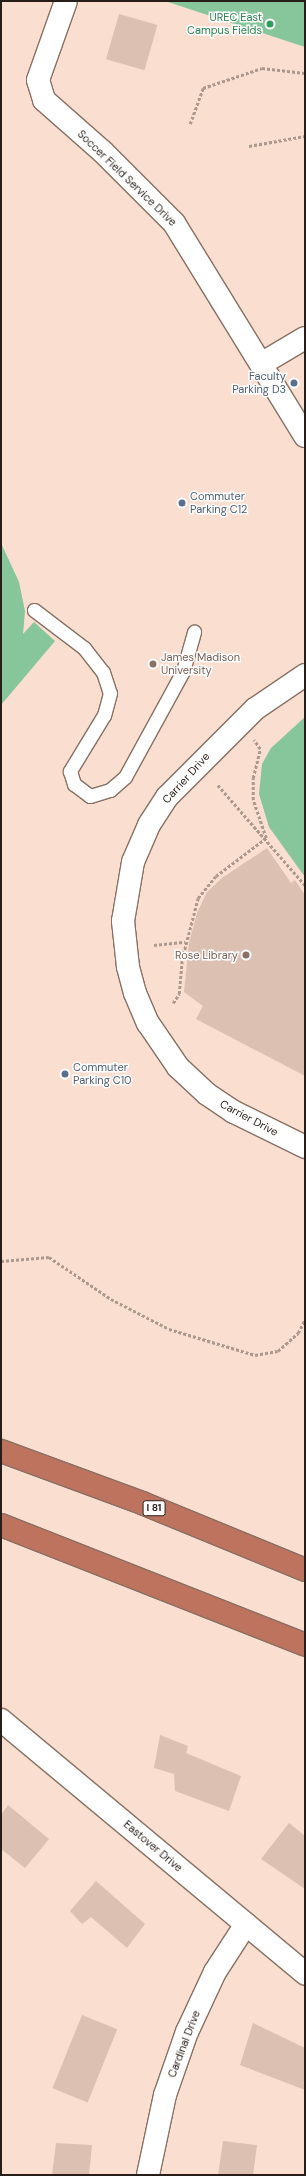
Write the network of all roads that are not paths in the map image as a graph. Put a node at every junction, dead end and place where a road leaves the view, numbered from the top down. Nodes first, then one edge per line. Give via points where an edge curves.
1 (66, 1) edge
2 (305, 338) edge
3 (261, 364) junction
4 (305, 436) edge
5 (34, 610) dead end
6 (194, 632) dead end
7 (305, 675) edge
8 (305, 1147) edge
9 (1, 1451) edge
10 (1, 1525) edge
11 (305, 1570) edge
12 (305, 1644) edge
13 (1, 1720) edge
14 (246, 1924) junction
15 (305, 1973) edge
16 (148, 2175) edge

1 - 3 street, Soccer Field Service Drive via 38,80 44,100 102,152 174,223
2 - 3 street
3 - 4 street, Soccer Field Service Drive
5 - 6 lane via 84,648 103,672 110,693 104,715 70,771 74,784 90,796 110,790 125,777 183,671
7 - 8 street, Carrier Drive via 249,714 168,797 149,825 133,862 123,921 128,967 135,993 148,1023 178,1066 207,1094
9 - 11 highway, I 81 via 142,1503
10 - 12 highway
13 - 14 street, Eastover Drive
14 - 15 street, Eastover Drive
14 - 16 street, Cardinal Drive via 216,1972 187,2032 165,2095

